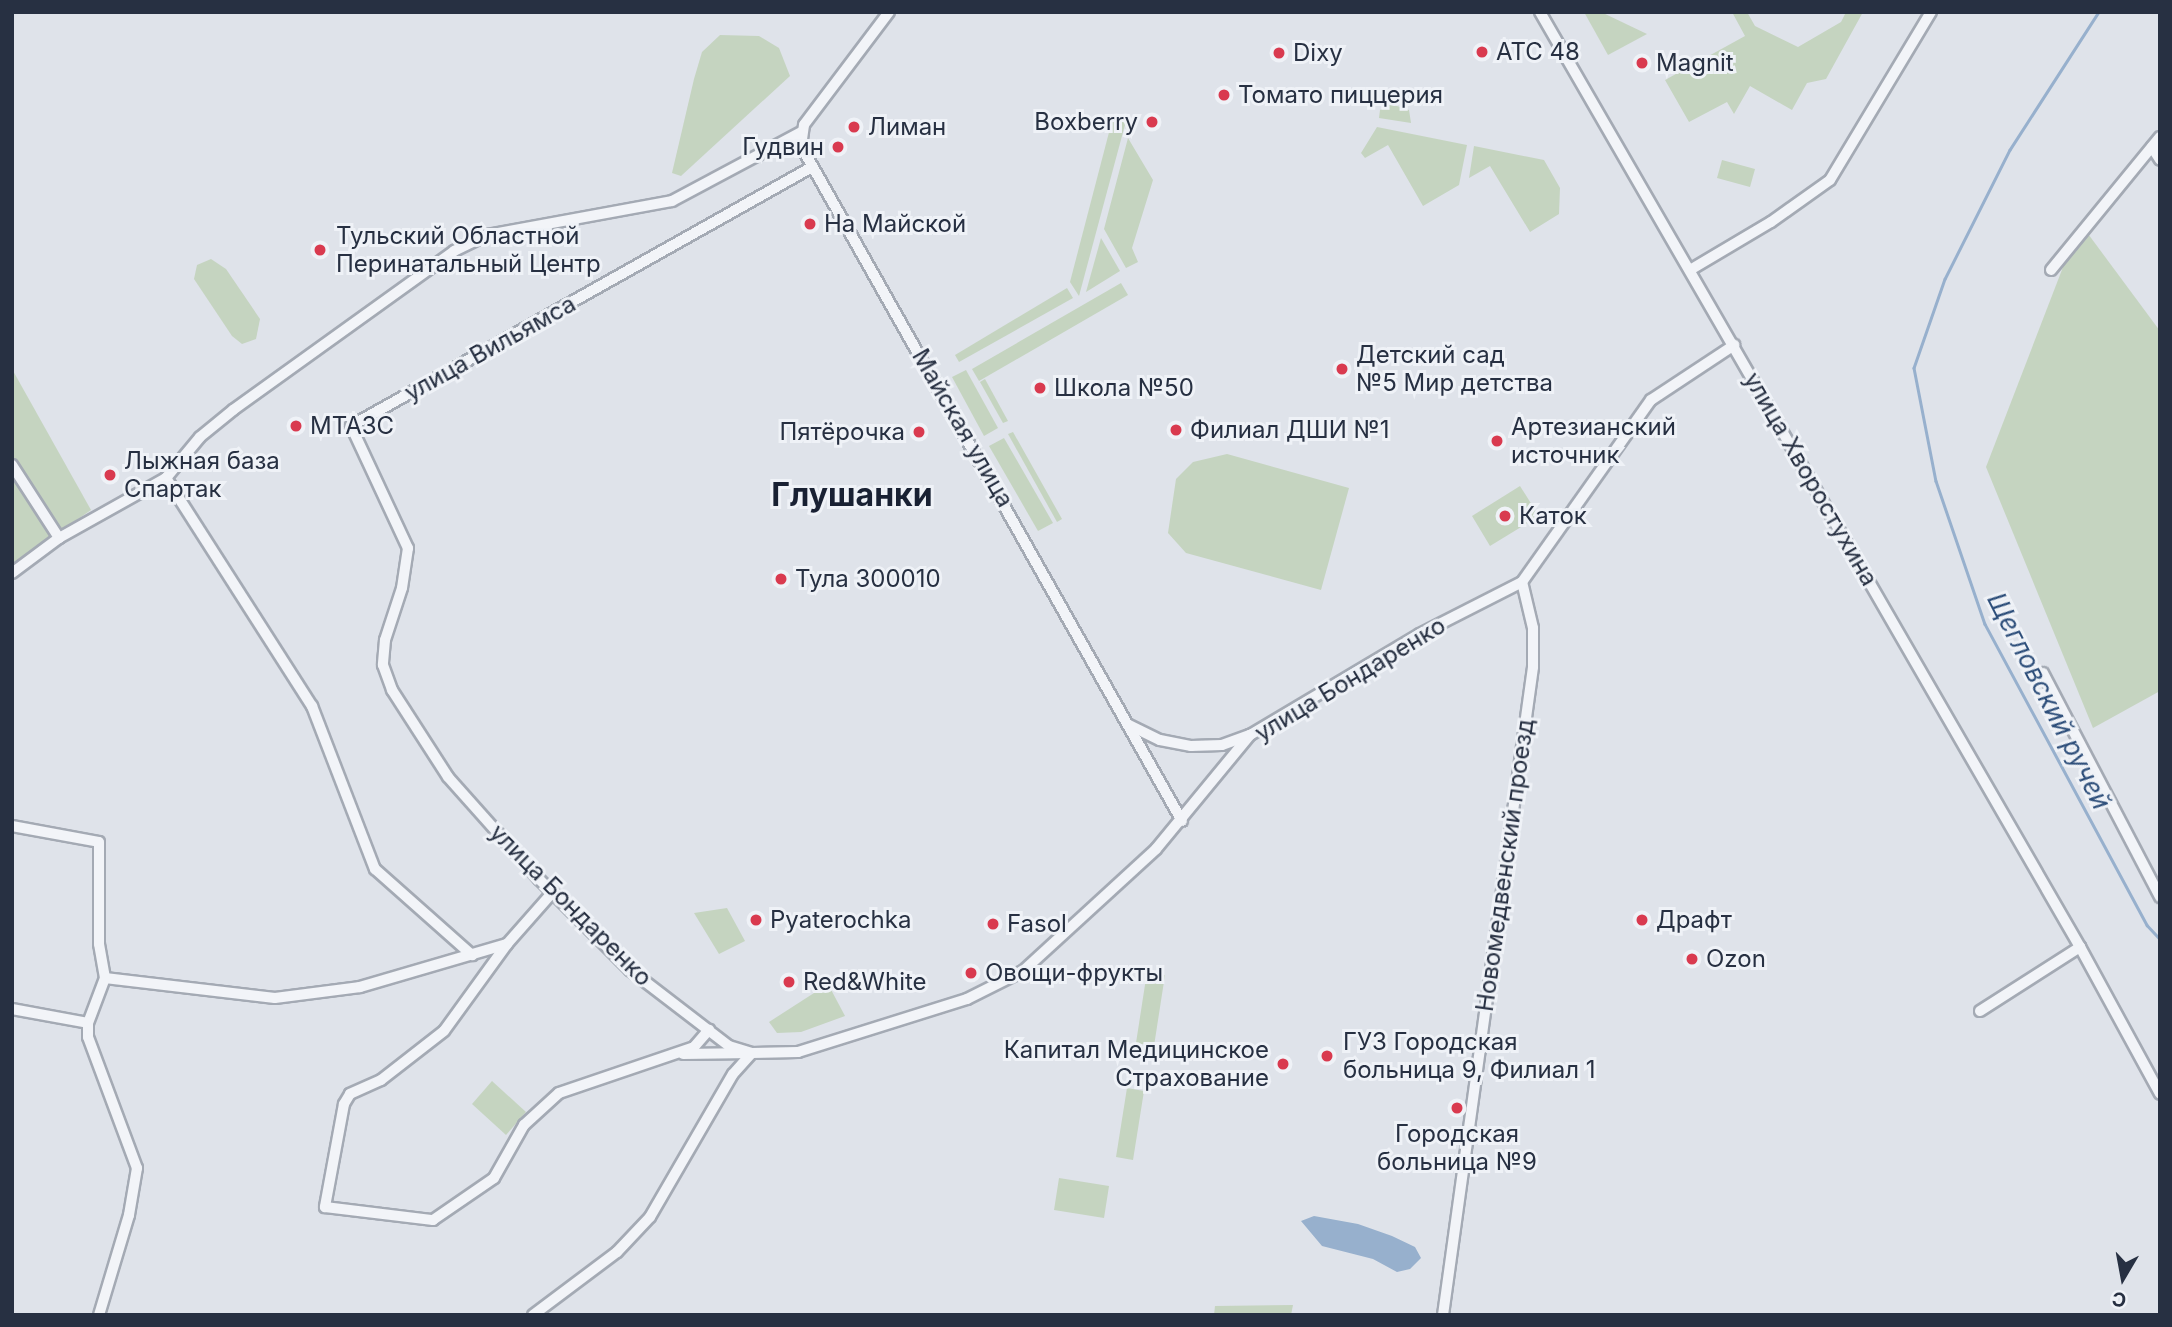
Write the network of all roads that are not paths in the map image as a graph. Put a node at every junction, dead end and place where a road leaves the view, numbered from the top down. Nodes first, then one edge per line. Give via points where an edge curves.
1 (889, 12) edge
2 (1539, 12) edge
3 (1931, 12) edge
4 (801, 132) junction
5 (2160, 137) edge
6 (2152, 147) junction
7 (2160, 160) edge
8 (811, 167) junction
9 (1690, 270) junction
10 (2051, 270) dead end
11 (1734, 345) junction
12 (351, 426) joint
13 (12, 465) edge
14 (166, 478) junction
15 (60, 538) junction
16 (12, 573) edge
17 (1522, 582) junction
18 (2043, 673) dead end
19 (1128, 725) junction
20 (1250, 735) junction
21 (1182, 821) junction
22 (12, 826) edge
23 (552, 893) junction
24 (2160, 897) edge
25 (507, 944) junction
26 (2080, 947) junction
27 (472, 955) junction
28 (105, 978) junction
29 (12, 1009) edge
30 (1980, 1011) dead end
31 (88, 1023) junction
32 (709, 1031) junction
33 (752, 1053) junction
34 (674, 1054) junction
35 (2160, 1094) edge
36 (99, 1315) edge
37 (533, 1315) edge
38 (1443, 1315) edge

1 - 4 street
2 - 9 street, улица Хворостухина
3 - 9 street via 1830,180
4 - 8 street, Майская улица via 801,146
4 - 14 street via 671,201 487,235 454,251 233,410 200,437
5 - 6 street
6 - 7 street
6 - 10 street
8 - 12 street, улица Вильямса
8 - 19 street, Майская улица
9 - 11 street, улица Хворостухина
11 - 17 street, улица Бондаренко via 1651,400
11 - 26 street, улица Хворостухина
12 - 23 street, улица Бондаренко via 408,548 402,588 385,640 383,665 392,690 448,777
13 - 15 street
14 - 15 street
14 - 27 street via 312,706 375,869 396,893
15 - 16 street
17 - 20 street, улица Бондаренко via 1420,634
17 - 38 street, Новомедвенский проезд via 1533,628 1533,667
18 - 24 street
19 - 20 street via 1160,740 1191,746 1222,745
19 - 21 street, Майская улица
20 - 21 street, улица Бондаренко
21 - 33 street, улица Бондаренко via 1069,932 999,986 798,1052
22 - 28 street via 99,842 99,943
23 - 25 street
23 - 32 street, улица Бондаренко via 630,970
25 - 27 street
25 - 34 street via 444,1031 381,1080 350,1094 325,1207 433,1220 494,1178 524,1125 559,1093
26 - 30 street
26 - 35 street, улица Хворостухина
27 - 28 street via 360,987 275,998
28 - 31 street
29 - 31 street
31 - 36 street via 88,1037 136,1168 129,1215
32 - 33 street, улица Бондаренко via 729,1046
32 - 34 street via 694,1047
33 - 34 street
33 - 37 street via 733,1074 650,1217 617,1252

